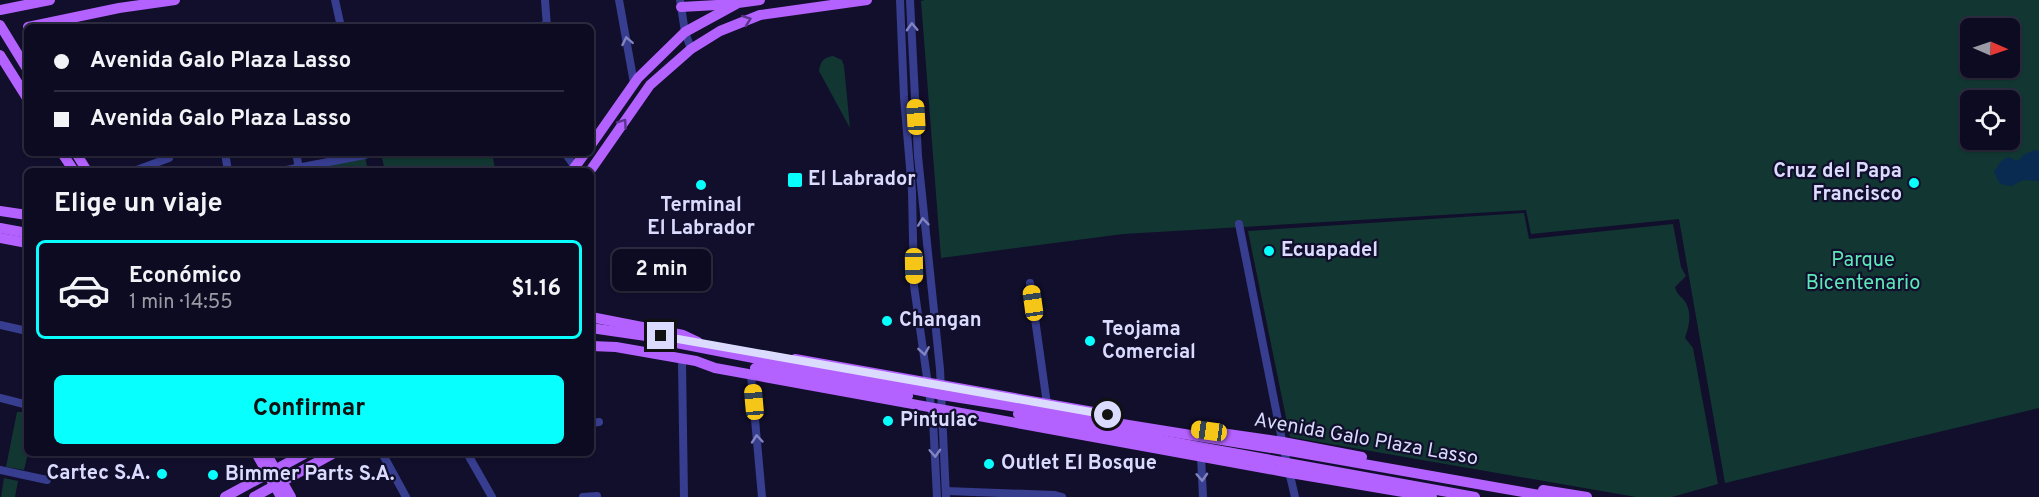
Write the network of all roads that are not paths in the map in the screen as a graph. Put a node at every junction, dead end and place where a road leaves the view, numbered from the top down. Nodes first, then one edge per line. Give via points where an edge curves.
1 (50, 0) edge
2 (175, 0) edge
3 (335, 0) edge
4 (544, 0) edge
5 (619, 0) edge
6 (760, 0) edge
7 (867, 0) edge
8 (900, 0) edge
9 (910, 0) edge
10 (680, 3) edge
11 (738, 3) junction
12 (0, 10) edge
13 (43, 24) edge
14 (340, 24) edge
15 (547, 24) edge
16 (24, 27) edge
17 (2, 30) edge
18 (685, 32) junction
19 (691, 49) junction
20 (0, 55) edge
21 (24, 64) edge
22 (634, 83) junction
23 (24, 93) edge
24 (594, 141) edge
25 (297, 156) edge
26 (356, 156) edge
27 (169, 158) dead end
28 (142, 168) edge
29 (299, 168) joint
30 (592, 168) edge
31 (916, 191) junction
32 (0, 210) edge
33 (24, 214) edge
34 (0, 222) edge
35 (1239, 224) dead end
36 (24, 226) edge
37 (0, 228) edge
38 (24, 232) edge
39 (0, 238) edge
40 (24, 242) edge
41 (1030, 283) dead end
42 (594, 318) edge
43 (0, 325) edge
44 (594, 328) edge
45 (24, 330) edge
46 (653, 338) junction
47 (698, 342) junction
48 (594, 345) edge
49 (594, 352) edge
50 (696, 361) junction
51 (682, 363) junction
52 (716, 368) junction
53 (752, 375) junction
54 (936, 397) junction
55 (0, 398) edge
56 (24, 404) dead end
57 (1047, 404) junction
58 (1283, 446) junction
59 (259, 456) edge
60 (267, 456) edge
61 (301, 456) edge
62 (329, 456) edge
63 (384, 456) edge
64 (469, 456) edge
65 (1201, 457) junction
66 (1288, 469) junction
67 (0, 470) edge
68 (273, 472) junction
69 (47, 480) dead end
70 (280, 483) junction
71 (946, 494) edge
72 (597, 496) edge
73 (225, 497) edge
74 (255, 497) edge
75 (282, 497) edge
76 (291, 497) edge
77 (406, 497) edge
78 (492, 497) edge
79 (583, 497) edge
80 (684, 497) edge
81 (762, 497) edge
82 (937, 497) edge
83 (1062, 497) edge
84 (1203, 497) edge
85 (1296, 497) edge
86 (1432, 497) edge
87 (1475, 497) edge
88 (1551, 497) edge
89 (1587, 497) edge

1 - 12 main road
2 - 13 main road
3 - 14 street
4 - 15 street
22 -> 5 street
6 - 11 main road
19 -> 7 main road via 720,31 760,15
8 - 31 street via 904,97
31 -> 9 street
10 - 11 main road
10 - 18 street
11 - 18 main road
16 - 17 main road
17 - 21 main road
18 - 19 street
18 - 22 main road
30 -> 19 main road via 650,85
20 - 23 main road
22 - 24 main road
25 - 29 street
26 - 29 street
27 - 28 street
54 -> 31 street
31 -> 54 street via 914,286
32 - 33 main road
34 - 36 main road
35 - 58 street
37 - 38 main road
39 - 40 main road
41 - 57 street
42 - 47 main road via 683,335
43 - 45 street
44 - 46 main road
46 - 47 main road, Avenida Galo Plaza Lasso
46 - 54 main road, Avenida Galo Plaza Lasso
47 - 54 main road, Avenida Galo Plaza Lasso
48 - 50 main road
49 - 51 main road
50 - 52 main road, Avenida Galo Plaza Lasso
50 - 54 main road, Avenida Galo Plaza Lasso
51 - 52 main road
51 - 80 street
52 - 53 main road, Avenida Galo Plaza Lasso
53 - 54 main road, Avenida Galo Plaza Lasso
81 -> 53 street
54 - 57 main road, Avenida Galo Plaza Lasso
54 - 58 main road, Avenida Galo Plaza Lasso
54 - 65 main road, Avenida Galo Plaza Lasso
54 - 66 main road, Avenida Galo Plaza Lasso
54 - 71 street
54 -> 82 street
55 - 56 street
57 - 58 main road, Avenida Galo Plaza Lasso
58 - 66 street
58 - 88 main road, Avenida Galo Plaza Lasso
58 - 89 main road, Avenida Galo Plaza Lasso
59 - 68 main road
60 - 68 main road
61 - 68 main road
62 - 70 main road
63 - 77 street
64 - 78 street
65 - 66 main road, Avenida Galo Plaza Lasso
65 -> 84 street
66 - 85 street
66 - 86 main road, Avenida Galo Plaza Lasso
66 - 87 main road, Avenida Galo Plaza Lasso
67 - 69 street
68 - 70 main road
68 - 73 main road
70 - 74 main road
70 - 75 main road
70 - 76 main road
71 - 83 street
72 - 79 street

